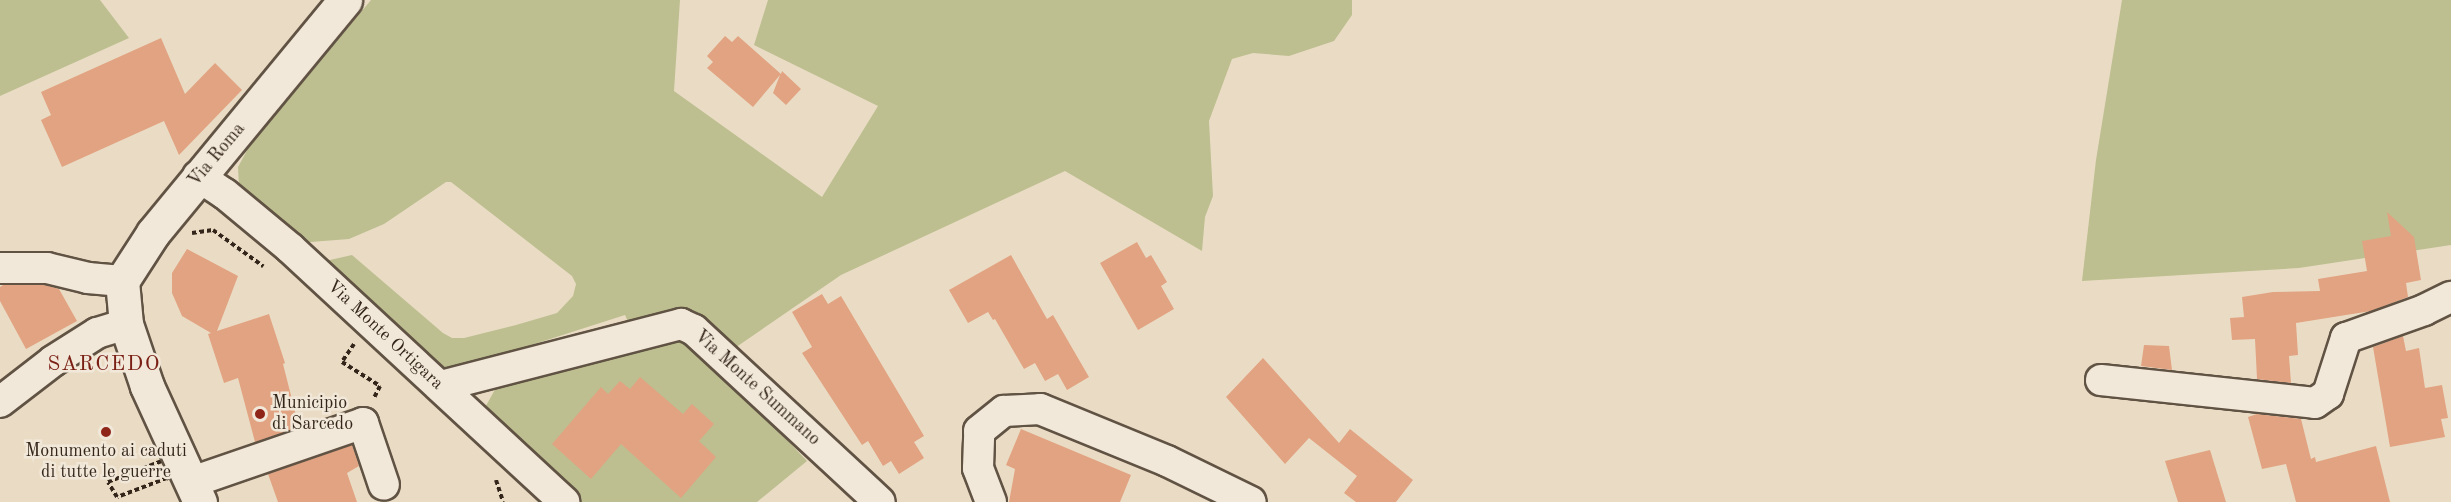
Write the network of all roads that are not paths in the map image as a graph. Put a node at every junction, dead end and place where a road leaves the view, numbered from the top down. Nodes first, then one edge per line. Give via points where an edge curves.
1 (345, 0) edge
2 (198, 176) junction
3 (0, 268) edge
4 (122, 281) junction
5 (2451, 297) edge
6 (126, 324) junction
7 (2101, 380) dead end
8 (441, 386) junction
9 (0, 402) edge
10 (384, 485) dead end
11 (196, 492) edge
12 (564, 502) edge
13 (880, 502) edge
14 (991, 502) edge
15 (1251, 502) edge

1 - 2 street, Via Roma
2 - 4 street, Via Roma via 153,233
2 - 8 street, Via Monte Ortigara via 290,248
3 - 4 street via 47,268
4 - 6 street
5 - 7 street via 2346,338 2328,394 2315,404
6 - 9 street via 97,333 52,361
6 - 11 street via 147,386
8 - 12 street, Via Monte Ortigara
8 - 13 street, Via Monte Summano via 681,324 694,330
10 - 11 street via 363,423
14 - 15 street via 978,468 979,431 1004,411 1040,409 1167,461

